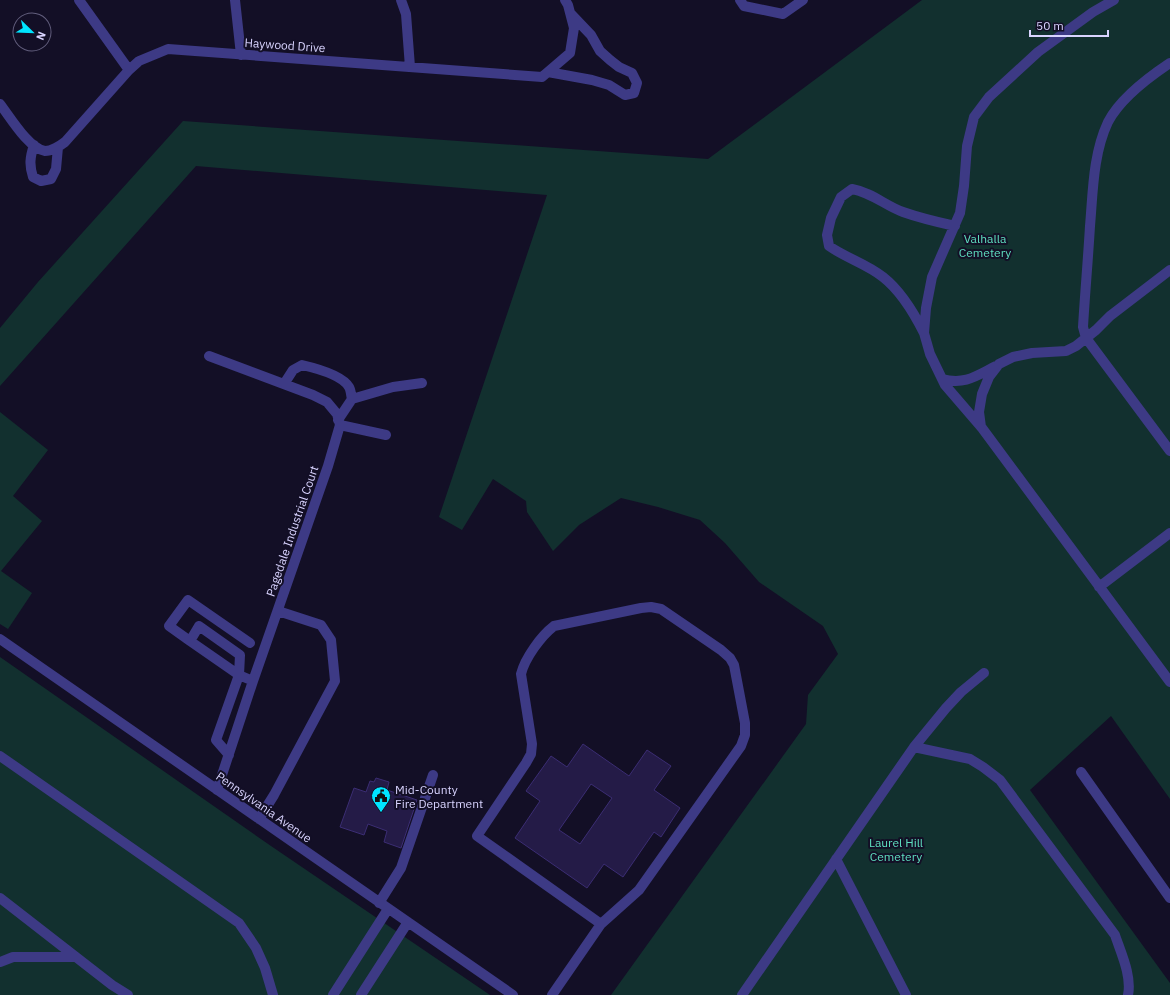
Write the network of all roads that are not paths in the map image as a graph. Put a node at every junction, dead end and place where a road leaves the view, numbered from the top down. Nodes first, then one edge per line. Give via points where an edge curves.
1 (80, 0) edge
2 (235, 0) edge
3 (400, 0) edge
4 (565, 0) edge
5 (802, 0) edge
6 (1114, 0) edge
7 (742, 3) edge
8 (571, 14) junction
9 (240, 55) junction
10 (1170, 63) edge
11 (410, 67) junction
12 (129, 70) junction
13 (548, 72) junction
14 (0, 104) edge
15 (34, 146) junction
16 (58, 147) junction
17 (955, 226) junction
18 (1170, 270) edge
19 (924, 333) junction
20 (1086, 338) junction
21 (209, 356) dead end
22 (999, 364) junction
23 (942, 380) junction
24 (284, 384) junction
25 (422, 384) dead end
26 (352, 399) junction
27 (339, 423) junction
28 (982, 428) junction
29 (386, 435) dead end
30 (1170, 451) edge
31 (1170, 533) edge
32 (1099, 587) junction
33 (278, 611) junction
34 (216, 620) junction
35 (208, 632) junction
36 (0, 639) edge
37 (190, 640) junction
38 (250, 643) dead end
39 (984, 673) dead end
40 (239, 675) junction
41 (253, 681) junction
42 (1170, 682) edge
43 (914, 747) junction
44 (229, 755) junction
45 (0, 756) edge
46 (1081, 772) dead end
47 (434, 775) dead end
48 (217, 790) junction
49 (259, 820) junction
50 (836, 859) junction
51 (0, 898) edge
52 (1170, 898) edge
53 (384, 906) junction
54 (408, 922) junction
55 (602, 924) junction
56 (75, 957) junction
57 (0, 962) edge
58 (128, 995) edge
59 (273, 995) edge
60 (333, 995) edge
61 (361, 995) edge
62 (513, 995) edge
63 (552, 995) edge
64 (742, 995) edge
65 (906, 995) edge
66 (1128, 995) edge

1 - 12 street
2 - 9 street
3 - 11 street via 406,14
4 - 8 street
5 - 7 street via 783,14
6 - 17 street via 1038,52 989,97 974,117 967,146 960,213
8 - 13 street, Haywood Drive via 574,28 570,53
8 - 13 street, Haywood Drive via 591,35 600,51 619,67 632,73 637,83 634,93 625,95 609,85
9 - 11 street, Haywood Drive
9 - 12 street, Haywood Drive via 168,50 139,61
10 - 20 street via 1122,103 1109,121 1100,143 1093,181 1083,327
11 - 13 street, Haywood Drive via 542,77
12 - 16 street, Haywood Drive
14 - 15 street
15 - 16 street, Haywood Drive via 47,151
15 - 16 street via 30,156 30,169 34,177 41,181 51,179 56,169
17 - 19 street via 932,277
17 - 19 street via 902,212 864,191 852,189 841,197 831,218 827,235 829,246 882,276 898,292
18 - 20 street
19 - 23 street
20 - 22 street via 1066,351 1032,353 1013,357
20 - 30 street
21 - 24 street
22 - 23 street via 962,382
22 - 28 street via 989,377 982,394 979,412
23 - 28 street
24 - 26 street via 293,370 302,365 316,368 340,379 349,387
24 - 27 street via 327,402 337,414
25 - 26 street via 393,387
26 - 27 street, Pagedale Industrial Court
27 - 29 street
27 - 33 street, Pagedale Industrial Court via 328,466
28 - 32 street
31 - 32 street
32 - 42 street
33 - 41 street, Pagedale Industrial Court
33 - 49 street via 321,626 331,640 335,681
34 - 35 street
34 - 37 street via 188,600 169,626
34 - 38 street
35 - 37 street via 199,626
35 - 40 street via 240,655
36 - 48 street, Pennsylvania Avenue
37 - 40 street
39 - 43 street via 961,692
40 - 41 street
40 - 44 street via 216,740
41 - 44 street, Pagedale Industrial Court
43 - 50 street
43 - 66 street via 970,759 1000,780 1115,935 1125,965
44 - 48 street, Pagedale Industrial Court
45 - 59 street via 239,924 256,948
46 - 52 street
47 - 53 street via 402,868
48 - 49 street, Pennsylvania Avenue
49 - 53 street, Pennsylvania Avenue
50 - 64 street
50 - 65 street
51 - 56 street
53 - 54 street, Pennsylvania Avenue
53 - 60 street
54 - 61 street
54 - 62 street, Pennsylvania Avenue
55 - 55 street via 639,890 741,746 745,735 737,680 730,658 661,609 651,607 554,626 546,632 523,664 520,674 532,744 531,754 476,836
55 - 63 street
56 - 57 street via 13,957
56 - 58 street

